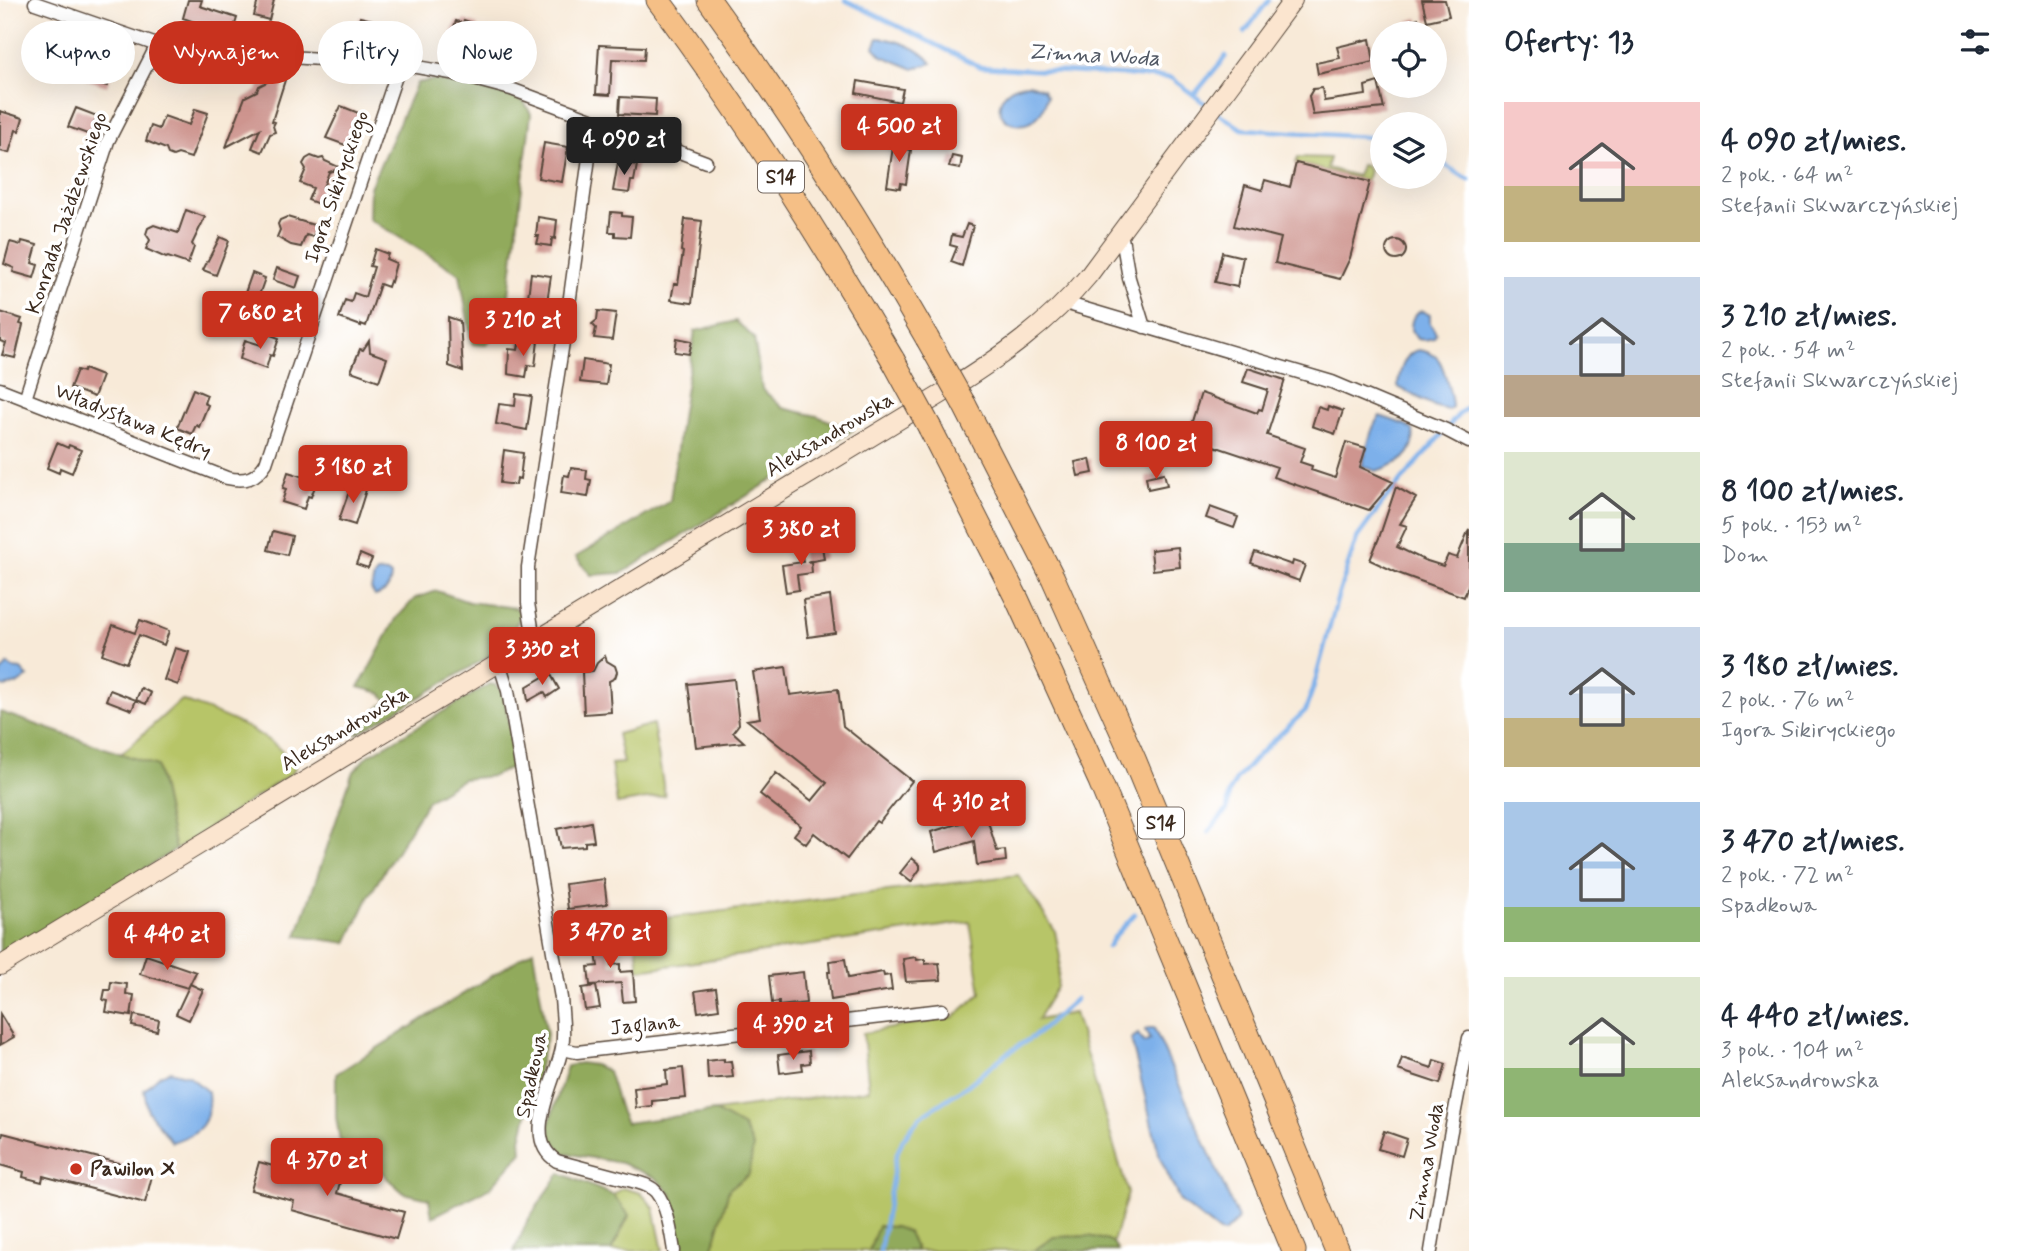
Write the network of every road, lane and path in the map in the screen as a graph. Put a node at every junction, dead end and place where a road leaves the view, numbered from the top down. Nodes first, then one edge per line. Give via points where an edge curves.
1 (658, 0) edge
2 (709, 0) edge
3 (1293, 0) edge
4 (36, 3) dead end
5 (149, 42) edge
6 (149, 61) edge
7 (423, 68) edge
8 (393, 84) edge
9 (594, 121) junction
10 (706, 162) dead end
11 (1121, 232) junction
12 (1065, 303) junction
13 (1144, 327) junction
14 (0, 389) edge
15 (25, 399) junction
16 (1469, 442) edge
17 (253, 478) joint
18 (534, 640) junction
19 (499, 662) junction
20 (0, 966) edge
21 (942, 1010) dead end
22 (1469, 1038) edge
23 (562, 1049) junction
24 (674, 1251) edge
25 (1294, 1251) edge
26 (1337, 1251) edge
27 (1431, 1251) edge

1 - 25 highway, S14, bridge via 824,243 930,428 1018,601 1100,780
2 - 26 highway, S14, bridge via 874,247 964,404 1053,579 1129,747
3 - 11 main road, Aleksandrowska
4 - 5 street
6 - 15 street, Konrada Jażdżewskiego via 108,141
7 - 9 street via 511,89
8 - 17 street, Igora Sikiryckiego via 266,463
9 - 10 street
9 - 18 street via 528,567
11 - 12 main road, Aleksandrowska
11 - 13 street
12 - 13 street
12 - 18 main road, Aleksandrowska via 974,374
13 - 16 street via 1332,382
14 - 15 street, Władysława Kędry
15 - 17 street, Władysława Kędry via 227,478
18 - 19 main road, Aleksandrowska
19 - 20 main road, Aleksandrowska
19 - 23 street, Spadkowa via 508,691 561,998
21 - 23 street, Jaglana via 577,1052
22 - 27 street, Zimna Woda
23 - 24 street, Spadkowa via 541,1121 543,1149 557,1161 655,1191

